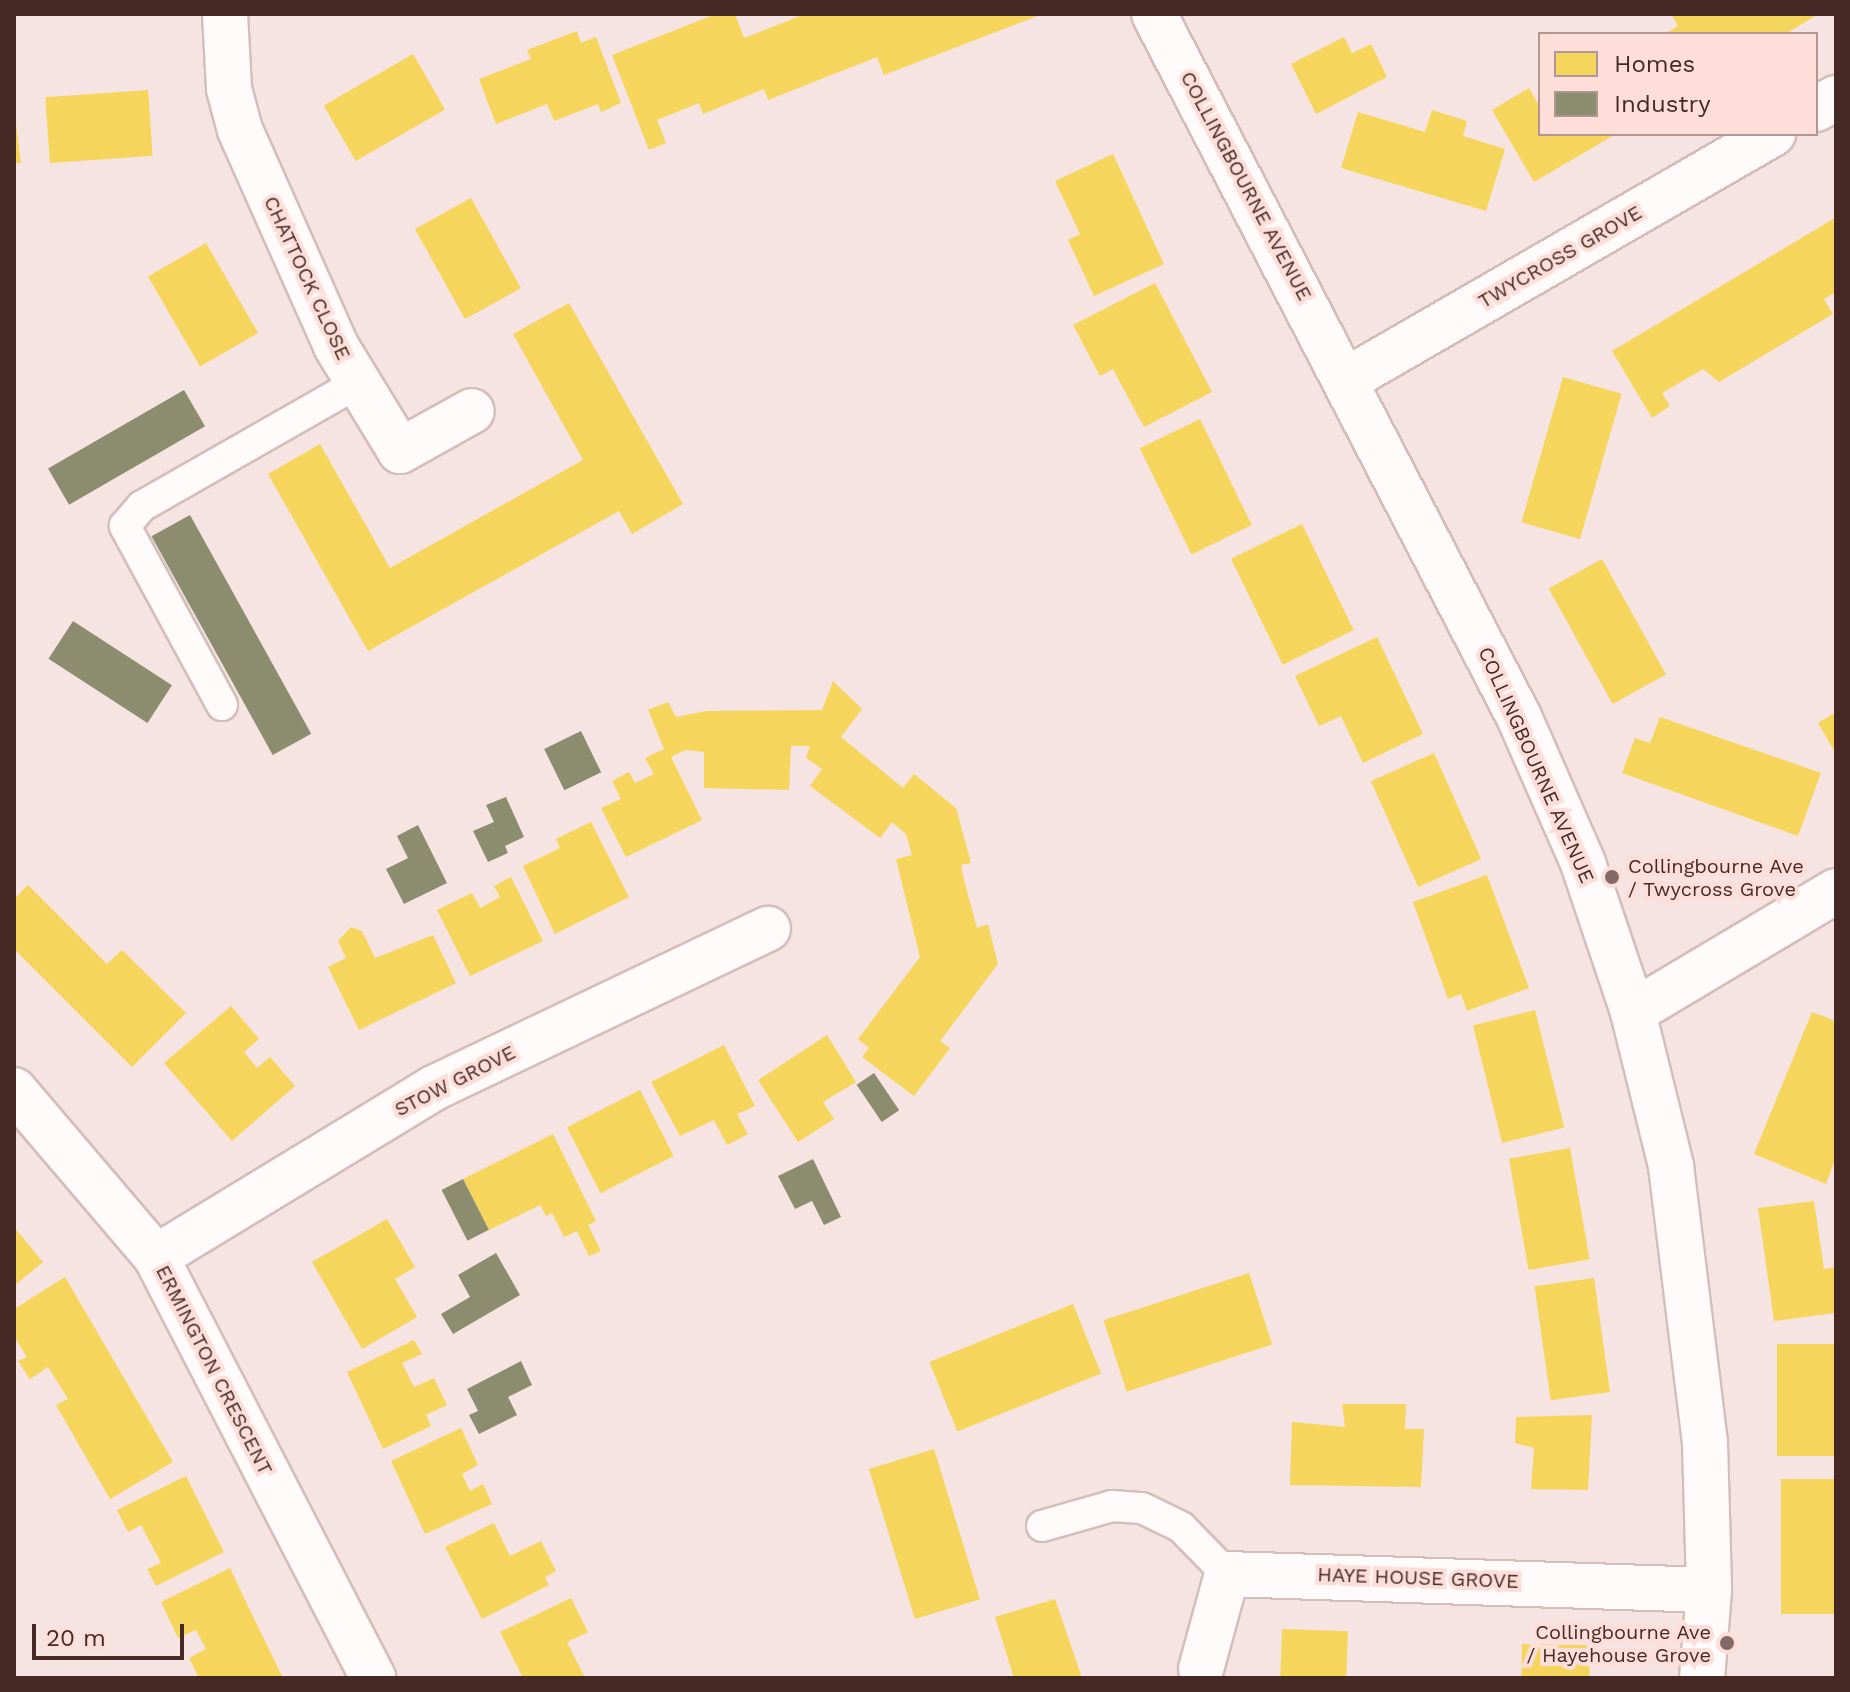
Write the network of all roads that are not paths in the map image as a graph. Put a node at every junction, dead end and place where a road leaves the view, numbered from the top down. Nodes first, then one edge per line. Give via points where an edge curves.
1 (225, 14) edge
2 (1154, 14) edge
3 (1836, 98) edge
4 (1818, 108) edge
5 (1770, 136) edge
6 (1348, 379) junction
7 (358, 383) junction
8 (472, 411) dead end
9 (222, 705) dead end
10 (1836, 891) edge
11 (768, 929) dead end
12 (1633, 1012) junction
13 (14, 1090) edge
14 (156, 1257) junction
15 (1042, 1526) dead end
16 (1227, 1574) junction
17 (1709, 1590) junction
18 (1201, 1669) dead end
19 (373, 1678) edge
20 (1702, 1678) edge

1 - 7 street, CHATTOCK CLOSE via 229,89 240,130 329,333
2 - 6 street, COLLINGBOURNE AVENUE
3 - 4 street
5 - 6 street, TWYCROSS GROVE
6 - 12 street, COLLINGBOURNE AVENUE via 1519,717 1583,863
7 - 8 street, CHATTOCK CLOSE via 400,451
7 - 9 lane via 142,506 125,526
10 - 12 street
11 - 14 street, STOW GROVE via 434,1088
12 - 17 street, COLLINGBOURNE AVENUE via 1671,1166 1689,1294 1705,1443
13 - 14 street, ERMINGTON CRESCENT
14 - 19 street, ERMINGTON CRESCENT
15 - 16 lane via 1112,1506 1142,1508 1181,1527
16 - 17 street, HAYE HOUSE GROVE
16 - 18 street
17 - 20 street, COLLINGBOURNE AVENUE

